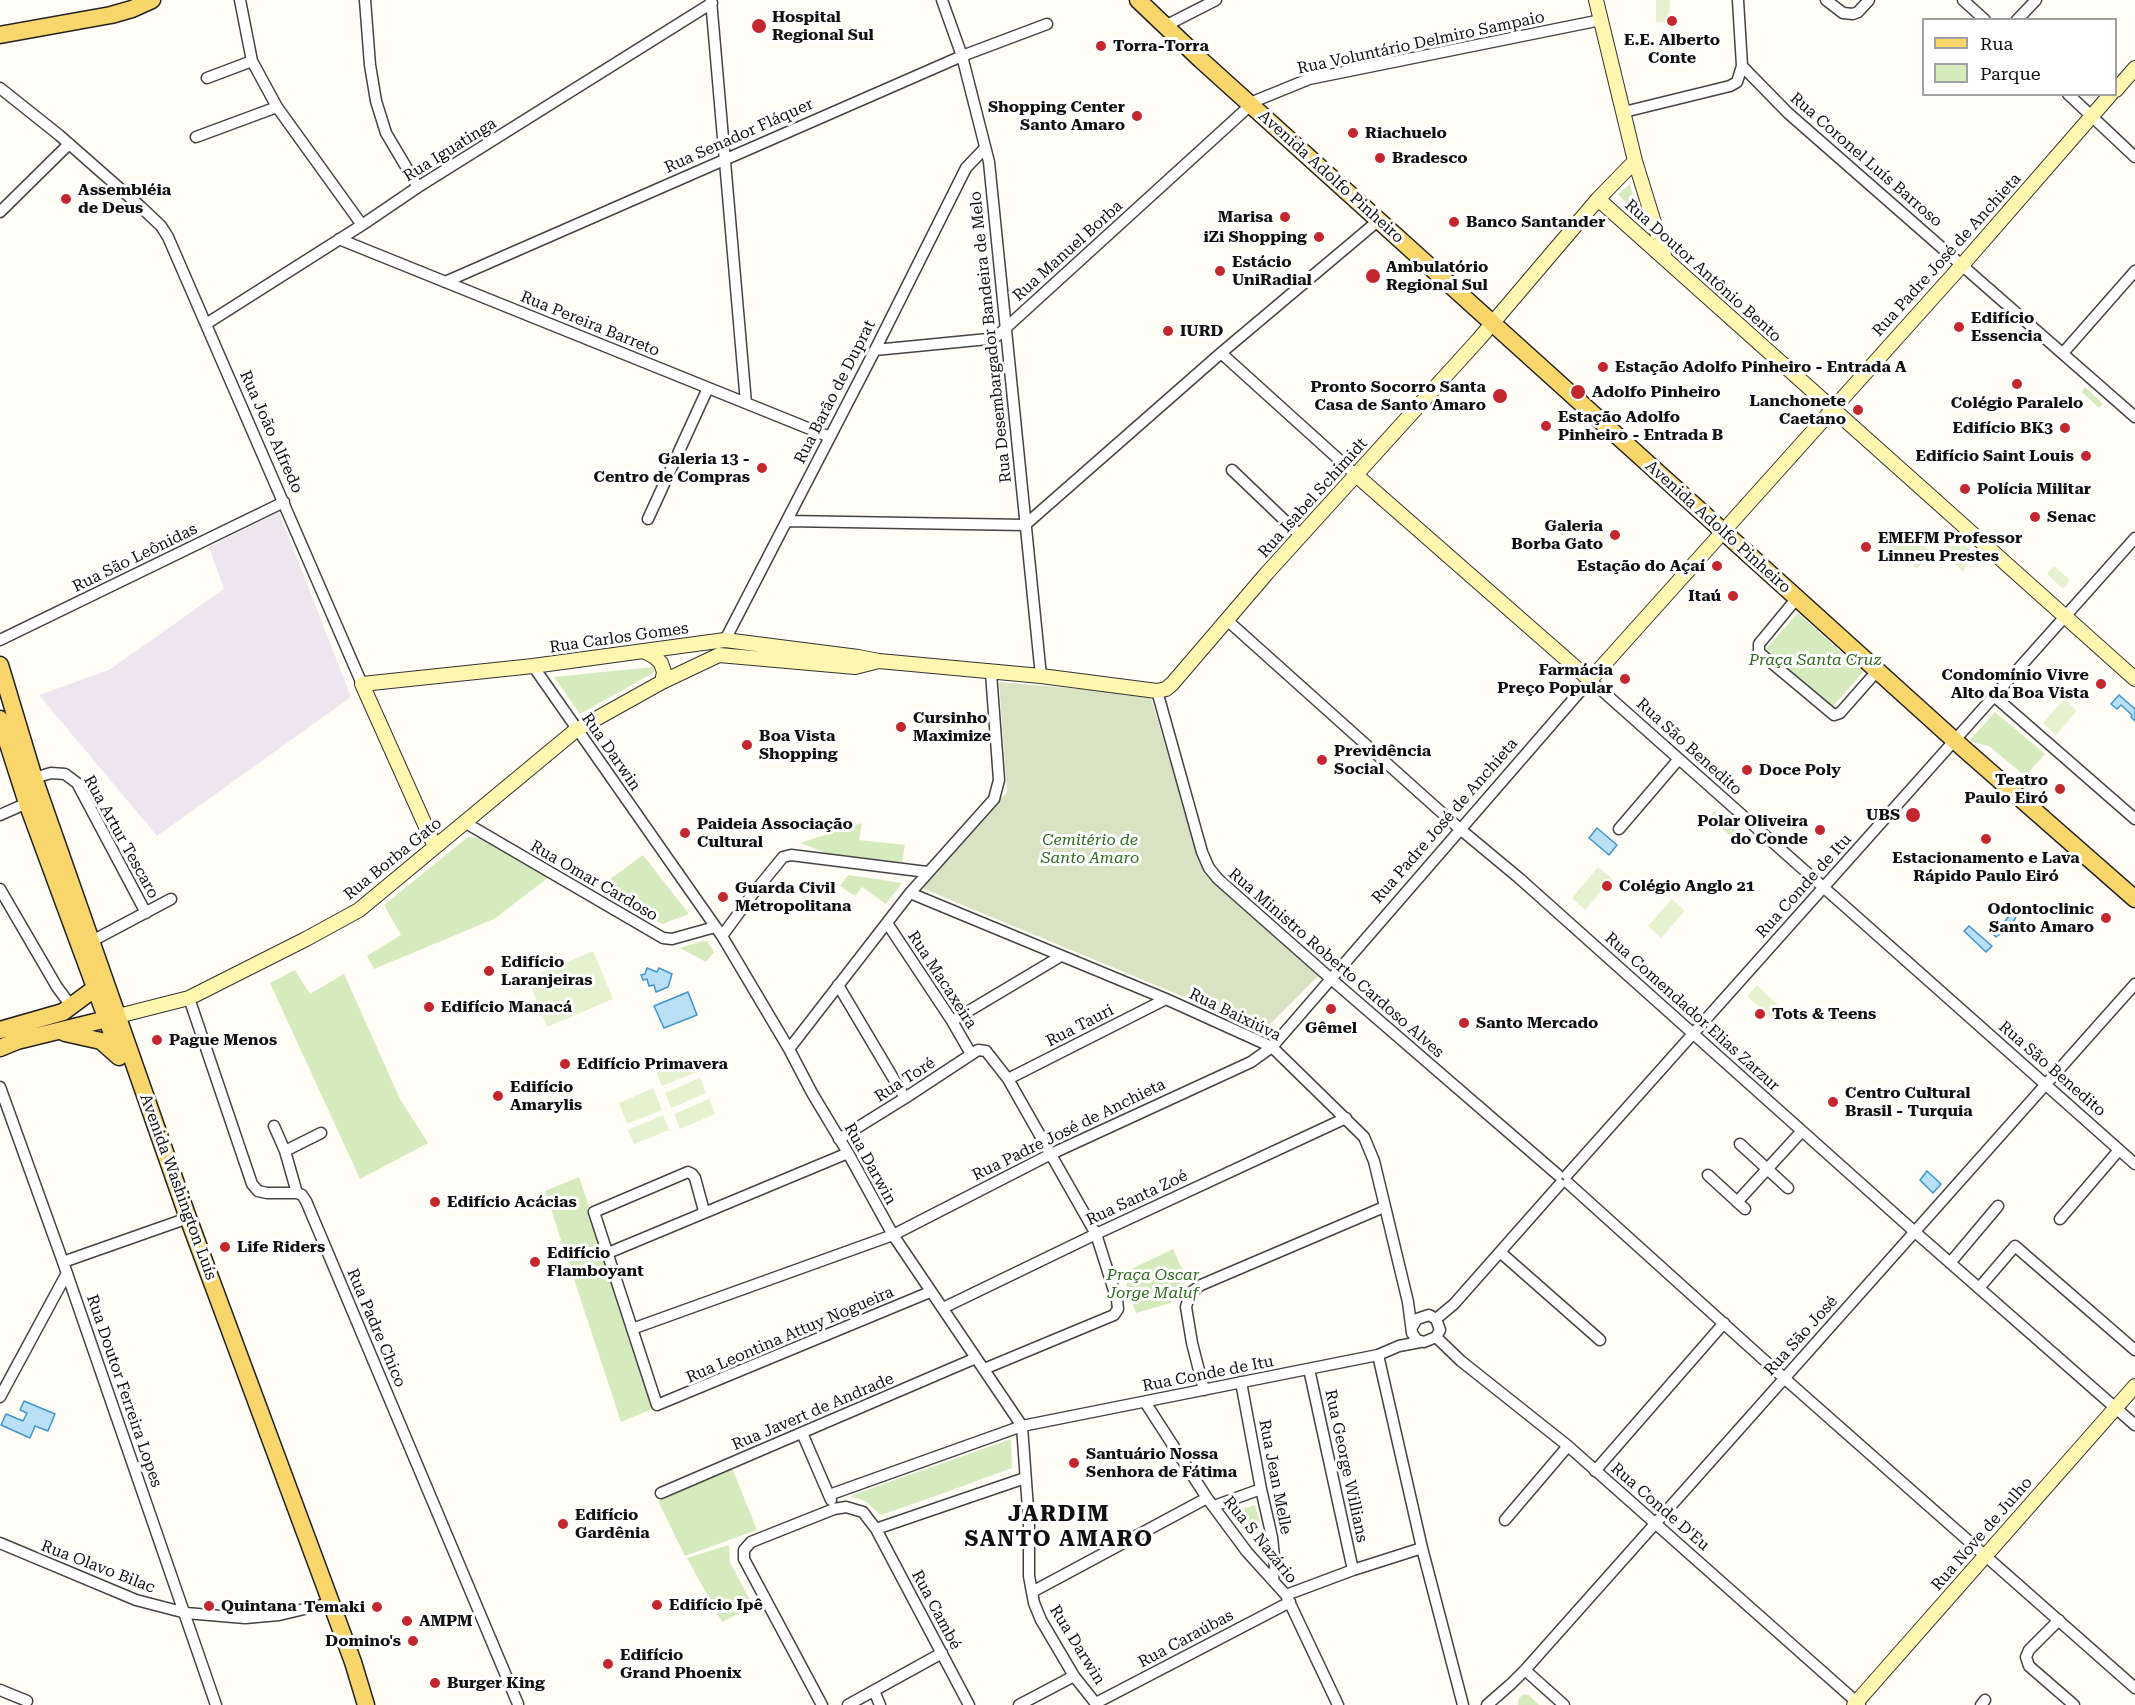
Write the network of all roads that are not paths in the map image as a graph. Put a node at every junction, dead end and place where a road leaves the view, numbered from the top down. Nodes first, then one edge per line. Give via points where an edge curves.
1 (152, 0) edge
2 (240, 0) edge
3 (365, 0) edge
4 (942, 0) edge
5 (1138, 0) edge
6 (1216, 0) edge
7 (1596, 0) edge
8 (1738, 0) edge
9 (1826, 0) edge
10 (1869, 0) edge
11 (1963, 0) edge
12 (2036, 0) edge
13 (712, 2) edge
14 (1983, 18) edge
15 (2019, 18) edge
16 (1601, 20) junction
17 (1047, 24) dead end
18 (1165, 26) junction
19 (1, 35) edge
20 (962, 56) junction
21 (252, 61) junction
22 (1742, 66) junction
23 (2135, 68) edge
24 (207, 78) dead end
25 (0, 88) edge
26 (2117, 88) edge
27 (2070, 96) edge
28 (2109, 96) edge
29 (1250, 104) junction
30 (277, 107) junction
31 (1624, 112) junction
32 (2092, 117) junction
33 (196, 137) dead end
34 (69, 144) junction
35 (985, 148) junction
36 (2135, 156) edge
37 (724, 158) junction
38 (1635, 161) junction
39 (418, 187) junction
40 (1598, 199) junction
41 (0, 212) edge
42 (1378, 220) junction
43 (362, 225) junction
44 (339, 239) junction
45 (1665, 258) junction
46 (1963, 264) junction
47 (2135, 272) edge
48 (445, 282) junction
49 (206, 324) junction
50 (1492, 324) junction
51 (1007, 327) junction
52 (875, 350) junction
53 (1221, 353) junction
54 (2063, 353) junction
55 (708, 388) junction
56 (746, 403) junction
57 (1832, 409) junction
58 (2135, 417) edge
59 (830, 437) junction
60 (1232, 470) dead end
61 (1356, 475) junction
62 (284, 502) junction
63 (648, 519) dead end
64 (787, 521) junction
65 (1025, 525) junction
66 (1724, 532) junction
67 (1301, 536) junction
68 (2135, 538) edge
69 (1797, 598) junction
70 (2064, 617) junction
71 (1228, 621) junction
72 (0, 640) edge
73 (725, 640) junction
74 (644, 651) junction
75 (719, 655) junction
76 (879, 661) junction
77 (0, 665) edge
78 (533, 666) junction
79 (1877, 671) junction
80 (991, 673) junction
81 (1041, 676) junction
82 (2135, 679) edge
83 (1590, 680) junction
84 (662, 682) junction
85 (362, 684) junction
86 (1156, 691) junction
87 (1994, 696) junction
88 (0, 719) edge
89 (576, 730) junction
90 (1954, 740) junction
91 (1678, 760) junction
92 (34, 778) junction
93 (27, 803) junction
94 (0, 815) edge
95 (2135, 819) edge
96 (464, 822) junction
97 (1460, 829) junction
98 (1619, 829) dead end
99 (435, 847) junction
100 (927, 872) junction
101 (1822, 888) junction
102 (0, 889) edge
103 (910, 893) junction
104 (171, 899) dead end
105 (2135, 899) edge
106 (146, 913) junction
107 (887, 923) junction
108 (715, 927) junction
109 (722, 936) junction
110 (92, 941) junction
111 (1061, 956) junction
112 (1330, 978) junction
113 (2135, 984) edge
114 (838, 985) junction
115 (94, 989) junction
116 (189, 998) junction
117 (1166, 999) junction
118 (72, 1007) junction
119 (112, 1018) junction
120 (952, 1021) junction
121 (0, 1030) edge
122 (56, 1032) junction
123 (1693, 1033) junction
124 (0, 1047) edge
125 (1272, 1047) junction
126 (789, 1049) junction
127 (971, 1054) junction
128 (120, 1058) junction
129 (1008, 1079) junction
130 (2045, 1085) junction
131 (0, 1087) edge
132 (905, 1098) junction
133 (1346, 1118) junction
134 (274, 1126) dead end
135 (1802, 1131) junction
136 (321, 1133) dead end
137 (839, 1138) junction
138 (1740, 1144) dead end
139 (2119, 1150) junction
140 (285, 1151) junction
141 (848, 1153) junction
142 (1051, 1155) junction
143 (2135, 1164) edge
144 (1767, 1169) junction
145 (1708, 1175) dead end
146 (1563, 1179) junction
147 (1788, 1188) dead end
148 (297, 1193) junction
149 (1998, 1206) dead end
150 (1384, 1207) junction
151 (704, 1211) junction
152 (2060, 1219) dead end
153 (183, 1220) junction
154 (1915, 1232) junction
155 (1096, 1234) junction
156 (893, 1235) junction
157 (608, 1252) junction
158 (1500, 1252) junction
159 (1950, 1263) junction
160 (65, 1268) junction
161 (1979, 1288) junction
162 (930, 1292) junction
163 (1408, 1302) junction
164 (943, 1308) junction
165 (1425, 1316) junction
166 (1436, 1319) junction
167 (1724, 1323) junction
168 (1412, 1328) junction
169 (632, 1329) junction
170 (1436, 1337) junction
171 (1600, 1340) dead end
172 (1420, 1342) junction
173 (1399, 1346) junction
174 (2135, 1350) edge
175 (1378, 1355) junction
176 (976, 1358) junction
177 (984, 1369) junction
178 (1310, 1369) junction
179 (1784, 1378) junction
180 (1241, 1382) junction
181 (2135, 1386) edge
182 (1204, 1390) junction
183 (0, 1397) edge
184 (1144, 1402) junction
185 (2115, 1408) junction
186 (2135, 1425) edge
187 (1022, 1426) junction
188 (802, 1433) junction
189 (1568, 1446) junction
190 (1595, 1471) junction
191 (1025, 1478) junction
192 (1261, 1489) junction
193 (661, 1492) dead end
194 (829, 1495) junction
195 (1211, 1502) junction
196 (834, 1509) junction
197 (1504, 1520) dead end
198 (1656, 1522) junction
199 (876, 1529) junction
200 (0, 1543) edge
201 (1422, 1548) junction
202 (1986, 1554) junction
203 (1353, 1570) junction
204 (1273, 1579) junction
205 (1032, 1592) junction
206 (1288, 1599) junction
207 (325, 1604) junction
208 (186, 1613) junction
209 (2059, 1620) junction
210 (942, 1653) junction
211 (1525, 1670) junction
212 (1074, 1676) junction
213 (2135, 1688) edge
214 (0, 1690) edge
215 (874, 1691) junction
216 (27, 1701) dead end
217 (518, 1704) edge
218 (1097, 1704) edge
219 (1857, 1704) edge
220 (216, 1705) edge
221 (356, 1705) edge
222 (366, 1705) edge
223 (822, 1705) edge
224 (848, 1705) edge
225 (880, 1705) edge
226 (969, 1705) edge
227 (1019, 1705) edge
228 (1338, 1705) edge
229 (1463, 1705) edge
230 (1487, 1705) edge
231 (1564, 1705) edge
232 (2074, 1705) edge

1 - 19 main road via 111,15
2 - 21 street
3 - 39 street via 369,65 376,100 386,133
4 - 20 street, Rua Desembargador Bandeira de Melo
5 - 18 main road, Avenida Adolfo Pinheiro
6 - 18 street
7 - 16 street
8 - 22 street
9 - 10 street via 1843,13 1853,14
11 - 14 street
12 - 15 street
13 - 37 street
13 - 39 street, Rua Iguatinga
16 - 29 street, Rua Voluntário Delmiro Sampaio via 1309,79
16 - 31 street
17 - 20 street, Rua Senador Fláquer
18 - 29 main road, Avenida Adolfo Pinheiro
20 - 35 street, Rua Desembargador Bandeira de Melo
20 - 37 street, Rua Senador Fláquer
21 - 24 street
21 - 30 street
22 - 31 street via 1734,85
22 - 46 street, Rua Coronel Luís Barroso via 1788,113
23 - 26 street
25 - 34 street, Rua João Alfredo
27 - 32 street
28 - 32 street, Rua Padre José de Anchieta
29 - 42 main road, Avenida Adolfo Pinheiro
29 - 51 street, Rua Manuel Borba
30 - 33 street
30 - 43 street
31 - 38 street
32 - 36 street
32 - 46 street, Rua Padre José de Anchieta
34 - 41 street
34 - 49 street, Rua João Alfredo via 161,226
35 - 51 street, Rua Desembargador Bandeira de Melo
35 - 52 street, Rua Barão de Duprat via 966,168
37 - 48 street, Rua Senador Fláquer
37 - 56 street
38 - 40 street, Rua Isabel Schimidt
38 - 45 street
39 - 43 street, Rua Iguatinga
40 - 45 street, Rua Doutor Antônio Bento
40 - 50 street, Rua Isabel Schimidt
42 - 50 main road, Avenida Adolfo Pinheiro
42 - 53 street
43 - 44 street, Rua Iguatinga
44 - 48 street, Rua Pereira Barreto
44 - 49 street, Rua Iguatinga
45 - 57 street, Rua Doutor Antônio Bento
46 - 54 street, Rua Coronel Luís Barroso
46 - 57 street, Rua Padre José de Anchieta
47 - 54 street
48 - 55 street, Rua Pereira Barreto
49 - 62 street, Rua João Alfredo
50 - 61 street, Rua Isabel Schimidt
50 - 66 main road, Avenida Adolfo Pinheiro
51 - 52 street, Rua Manuel Borba via 988,339
51 - 65 street, Rua Desembargador Bandeira de Melo
52 - 59 street, Rua Barão de Duprat
53 - 61 street, Rua São Benedito
53 - 65 street
54 - 58 street, Rua Coronel Luís Barroso
55 - 56 street, Rua Pereira Barreto
55 - 63 street
56 - 59 street, Rua Pereira Barreto
57 - 66 street, Rua Padre José de Anchieta
57 - 70 street, Rua Doutor Antônio Bento
59 - 64 street, Rua Barão de Duprat
60 - 67 street
61 - 67 street, Rua Isabel Schimidt
61 - 83 street, Rua São Benedito
62 - 72 street, Rua São Leônidas
62 - 85 street, Rua João Alfredo
64 - 65 street
64 - 73 street, Rua Barão de Duprat
65 - 81 street, Rua Desembargador Bandeira de Melo
66 - 69 main road, Avenida Adolfo Pinheiro
66 - 83 street, Rua Padre José de Anchieta
67 - 71 street, Rua Isabel Schimidt
68 - 70 street, Rua Conde de Itu
69 - 79 main road, Avenida Adolfo Pinheiro
69 - 79 street via 1759,644 1761,654 1834,715
70 - 82 street, Rua Doutor Antônio Bento
70 - 87 street, Rua Conde de Itu
71 - 86 street, Rua Isabel Schimidt via 1172,684
71 - 97 street, Rua Comendador Elias Zarzur
73 - 74 street, Rua Carlos Gomes
73 - 75 street, Rua Barão de Duprat
73 - 76 street, Rua Carlos Gomes
74 - 78 street, Rua Carlos Gomes
74 - 84 street via 661,663
75 - 76 street, Rua Carlos Gomes via 855,667
75 - 84 street
76 - 80 street, Rua Carlos Gomes
77 - 92 main road, Avenida Washington Luís
78 - 85 street, Rua Carlos Gomes
78 - 89 street, Rua Darwin
79 - 90 main road, Avenida Adolfo Pinheiro
80 - 81 street, Rua Carlos Gomes
80 - 100 street via 998,790
81 - 86 street, Rua Carlos Gomes
83 - 91 street, Rua São Benedito
83 - 97 street, Rua Padre José de Anchieta
84 - 89 street, Rua Borba Gato
85 - 99 street, Rua João Alfredo
86 - 112 street, Rua Ministro Roberto Cardoso Alves via 1209,868
87 - 90 street, Rua Conde de Itu
87 - 95 street
88 - 93 main road, Avenida Washington Luís
89 - 96 street, Rua Borba Gato
89 - 108 street, Rua Darwin
90 - 101 street, Rua Conde de Itu
90 - 105 main road, Avenida Adolfo Pinheiro
91 - 98 street
91 - 101 street, Rua São Benedito
92 - 106 street, Rua Artur Tescaro via 65,774 77,783
92 - 110 main road, Avenida Washington Luís
93 - 94 street
93 - 115 main road, Avenida Washington Luís
96 - 99 street, Rua Borba Gato
96 - 108 street, Rua Omar Cardoso via 663,938
97 - 112 street, Rua Padre José de Anchieta
97 - 123 street, Rua Comendador Elias Zarzur
99 - 116 street, Rua Borba Gato via 359,910
100 - 103 street
100 - 109 street via 783,857
101 - 123 street, Rua Conde de Itu
101 - 130 street, Rua São Benedito
102 - 118 street
103 - 107 street
103 - 111 street, Rua Baixiúva
104 - 106 street
106 - 110 street
107 - 114 street
107 - 120 street, Rua Macaxeira
108 - 109 street, Rua Darwin
109 - 126 street, Rua Darwin
110 - 119 main road, Avenida Washington Luís
111 - 117 street, Rua Baixiúva
111 - 120 street
112 - 125 street, Rua Padre José de Anchieta
112 - 146 street, Rua Ministro Roberto Cardoso Alves
113 - 130 street, Rua São José
114 - 126 street
114 - 132 street
115 - 118 main road
115 - 119 main road, Avenida Washington Luís
116 - 119 street, Rua Borba Gato
116 - 148 street via 252,1184 267,1193
117 - 125 street, Rua Baixiúva
117 - 129 street, Rua Tauri
118 - 121 main road via 53,1017
119 - 122 main road
119 - 128 main road, Avenida Washington Luís
119 - 153 main road, Avenida Washington Luís
120 - 127 street, Rua Macaxeira
122 - 124 main road
122 - 128 main road via 101,1041
123 - 135 street, Rua Comendador Elias Zarzur
123 - 146 street, Rua Conde de Itu
125 - 133 street, Rua Baixiúva
125 - 142 street, Rua Padre José de Anchieta via 1251,1062
126 - 137 street, Rua Darwin
127 - 129 street, Rua Toré via 986,1051
127 - 132 street, Rua Toré
128 - 153 main road, Avenida Washington Luís
129 - 142 street
130 - 139 street, Rua São Benedito
130 - 154 street, Rua São José
131 - 160 street, Rua Doutor Ferreira Lopes
132 - 137 street, Rua Toré
133 - 150 street, Rua Baixiúva via 1364,1137 1374,1161
133 - 155 street, Rua Santa Zoé
134 - 140 street, Rua Padre Chico
135 - 144 street
135 - 154 street, Rua Comendador Elias Zarzur
136 - 140 street
137 - 141 street, Rua Darwin
138 - 144 street
139 - 143 street, Rua São Benedito
139 - 152 street
140 - 148 street, Rua Padre Chico
141 - 151 street
141 - 156 street, Rua Darwin
142 - 155 street
142 - 156 street, Rua Padre José de Anchieta
144 - 145 street via 1741,1205
144 - 147 street
146 - 158 street, Rua Conde de Itu
146 - 167 street, Rua Ministro Roberto Cardoso Alves
148 - 217 street, Rua Padre Chico via 306,1201
149 - 159 street
150 - 163 street, Rua Baixiúva
150 - 182 street via 1190,1293 1186,1307
151 - 157 street
151 - 157 street via 695,1178 688,1172 595,1210
153 - 160 street
153 - 207 main road, Avenida Washington Luís
154 - 159 street, Rua Comendador Elias Zarzur
154 - 179 street, Rua São José
155 - 164 street, Rua Santa Zoé
155 - 177 street via 1117,1300 1114,1315
156 - 162 street, Rua Darwin
156 - 169 street, Rua Padre José de Anchieta
157 - 169 street
158 - 166 street, Rua Conde de Itu via 1454,1305
158 - 171 street
159 - 161 street, Rua Comendador Elias Zarzur
160 - 183 street
160 - 208 street, Rua Doutor Ferreira Lopes
161 - 174 street via 2015,1246
161 - 185 street, Rua Comendador Elias Zarzur
162 - 164 street, Rua Darwin
162 - 169 street, Rua Leontina Attuy Nogueira via 661,1405 655,1402
163 - 165 street
163 - 168 street
164 - 176 street, Rua Darwin
165 - 166 street
165 - 168 street via 1416,1319
166 - 170 street via 1440,1330
167 - 179 street, Rua Ministro Roberto Cardoso Alves
167 - 190 street
168 - 172 street
168 - 173 street, Rua Conde de Itu
170 - 172 street
170 - 189 street, Rua Conde D'Eu
172 - 173 street, Rua Conde de Itu
173 - 175 street, Rua Conde de Itu
175 - 178 street, Rua Conde de Itu
175 - 201 street
176 - 177 street, Rua Darwin
176 - 188 street, Rua Javert de Andrade
177 - 187 street, Rua Darwin
178 - 180 street, Rua Conde de Itu
178 - 203 street, Rua George Willians
179 - 198 street, Rua São José
179 - 202 street, Rua Ministro Roberto Cardoso Alves
180 - 182 street, Rua Conde de Itu
180 - 192 street, Rua Jean Melle
181 - 185 street, Rua Nove de Julho
182 - 184 street, Rua Conde de Itu
184 - 187 street, Rua Conde de Itu
184 - 195 street, Rua S Nazário
185 - 186 street, Rua Comendador Elias Zarzur
185 - 202 street, Rua Nove de Julho
187 - 191 street, Rua Darwin
187 - 194 street, Rua Conde de Itu
188 - 193 street, Rua Javert de Andrade
188 - 194 street
189 - 190 street, Rua Conde D'Eu
189 - 197 street
190 - 198 street, Rua Conde D'Eu
191 - 199 street
191 - 205 street, Rua Darwin
192 - 195 street
192 - 204 street, Rua Jean Melle via 1272,1537
194 - 196 street
195 - 204 street, Rua S Nazário
195 - 205 street
196 - 199 street, Rua Cambé via 856,1509
196 - 223 street via 751,1542 744,1550 744,1559
198 - 211 street, Rua São José
198 - 219 street, Rua Conde D'Eu
199 - 210 street, Rua Cambé
200 - 208 street, Rua Olavo Bilac via 136,1600
201 - 203 street, Rua Caraúbas
201 - 229 street
202 - 209 street, Rua Ministro Roberto Cardoso Alves
202 - 219 street, Rua Nove de Julho
203 - 206 street, Rua Caraúbas
204 - 206 street, Rua S Nazário
205 - 212 street, Rua Darwin via 1041,1620
206 - 218 street, Rua Caraúbas
206 - 228 street, Rua S Nazário
207 - 208 street, Rua Olavo Bilac via 245,1618
207 - 221 main road, Avenida Washington Luís
207 - 222 main road, Avenida Washington Luís via 353,1662
208 - 220 street, Rua Doutor Ferreira Lopes
209 - 213 street, Rua Ministro Roberto Cardoso Alves
209 - 232 street via 2026,1657 2029,1666
210 - 215 street
210 - 226 street, Rua Cambé
211 - 230 street, Rua São José
211 - 231 street
212 - 218 street, Rua Darwin
212 - 227 street
214 - 216 street
215 - 224 street
215 - 225 street

